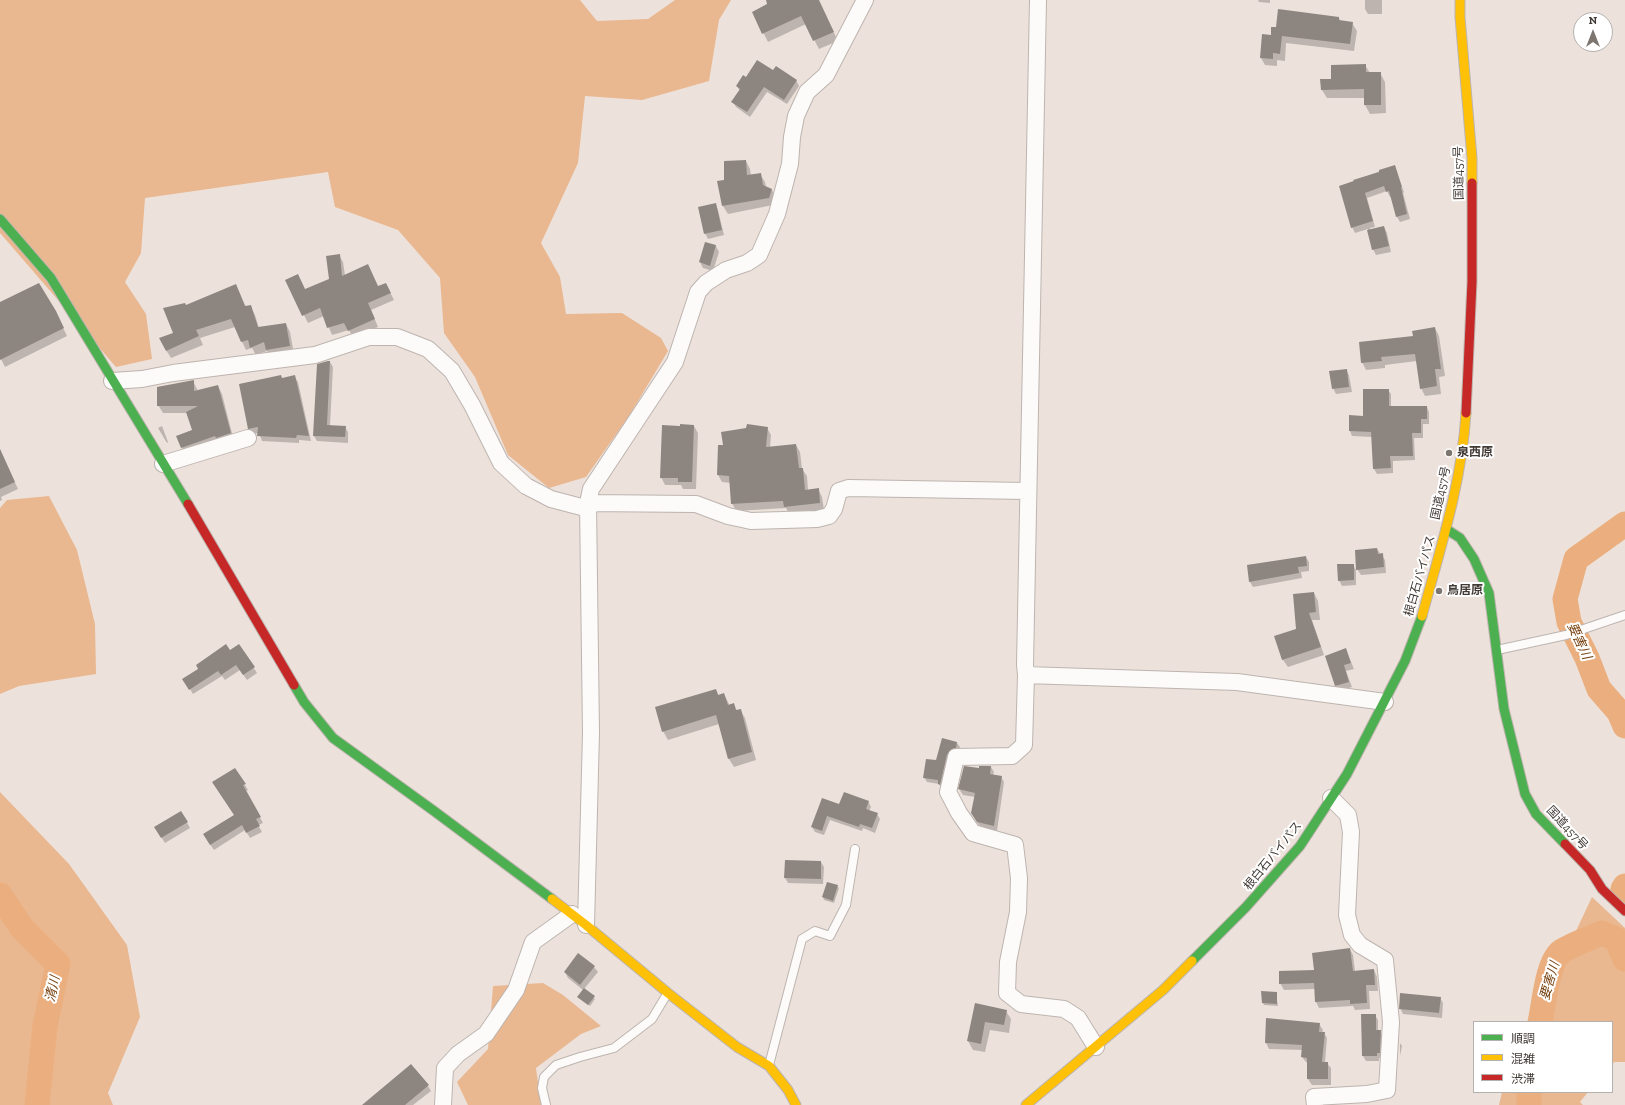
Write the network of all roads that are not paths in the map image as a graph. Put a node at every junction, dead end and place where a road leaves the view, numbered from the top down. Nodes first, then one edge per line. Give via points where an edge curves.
1 (865, 0) edge
2 (1038, 0) edge
3 (1460, 0) edge
4 (0, 219) edge
5 (112, 381) junction
6 (248, 438) dead end
7 (163, 464) junction
8 (1027, 491) junction
9 (588, 506) junction
10 (1446, 529) junction
11 (1625, 615) edge
12 (1496, 650) junction
13 (1026, 676) junction
14 (1385, 702) junction
15 (1331, 798) junction
16 (855, 849) dead end
17 (1625, 911) edge
18 (572, 914) junction
19 (586, 925) junction
20 (668, 993) junction
21 (1096, 1046) junction
22 (769, 1066) junction
23 (1356, 1100) edge
24 (443, 1105) edge
25 (546, 1105) edge
26 (796, 1105) edge
27 (1026, 1105) edge
28 (1315, 1105) edge

1 - 9 street via 826,75 807,92 796,116 790,164 779,207 759,254 748,263 726,270 706,283 698,292 675,362 600,474 591,489
2 - 8 street
3 - 10 main road, 国道457号 via 1472,158 1472,282 1465,425
4 - 5 main road via 51,278
5 - 7 main road
5 - 9 street via 315,355 369,337 397,337 428,349 452,371 501,463 526,486 551,499
6 - 7 street
7 - 18 main road via 304,702 333,738
8 - 9 street via 848,488 839,491 834,509 829,516 751,521 728,516 696,504
8 - 13 street
9 - 19 street via 590,733
10 - 12 main road, 国道457号 via 1460,538 1483,579 1492,612
10 - 14 main road, 根白石バイパス via 1419,626
11 - 12 lane via 1566,635
12 - 17 main road, 国道457号 via 1504,710 1525,794 1536,814 1586,866 1602,889
13 - 14 street via 1237,682
13 - 21 street via 1024,745 1012,756 956,757 948,792 973,833 1015,845 1019,878 1018,912 1008,962 1007,992 1021,1004 1064,1009 1078,1018
14 - 15 main road, 根白石バイパス via 1347,774
15 - 21 main road, 根白石バイパス via 1300,846 1246,908 1163,990
15 - 23 street via 1348,815 1351,832 1348,915 1352,935 1360,945 1385,960 1391,1022 1387,1090
16 - 22 lane via 846,905 830,936 815,931 802,939
18 - 19 main road
18 - 24 street via 533,942 516,990 486,1034 458,1054 445,1068
19 - 20 main road
20 - 22 main road via 737,1047
20 - 25 lane via 652,1019 614,1048 556,1065 544,1077 542,1088
21 - 27 main road, 根白石バイパス
22 - 26 main road
23 - 28 street via 1314,1097

